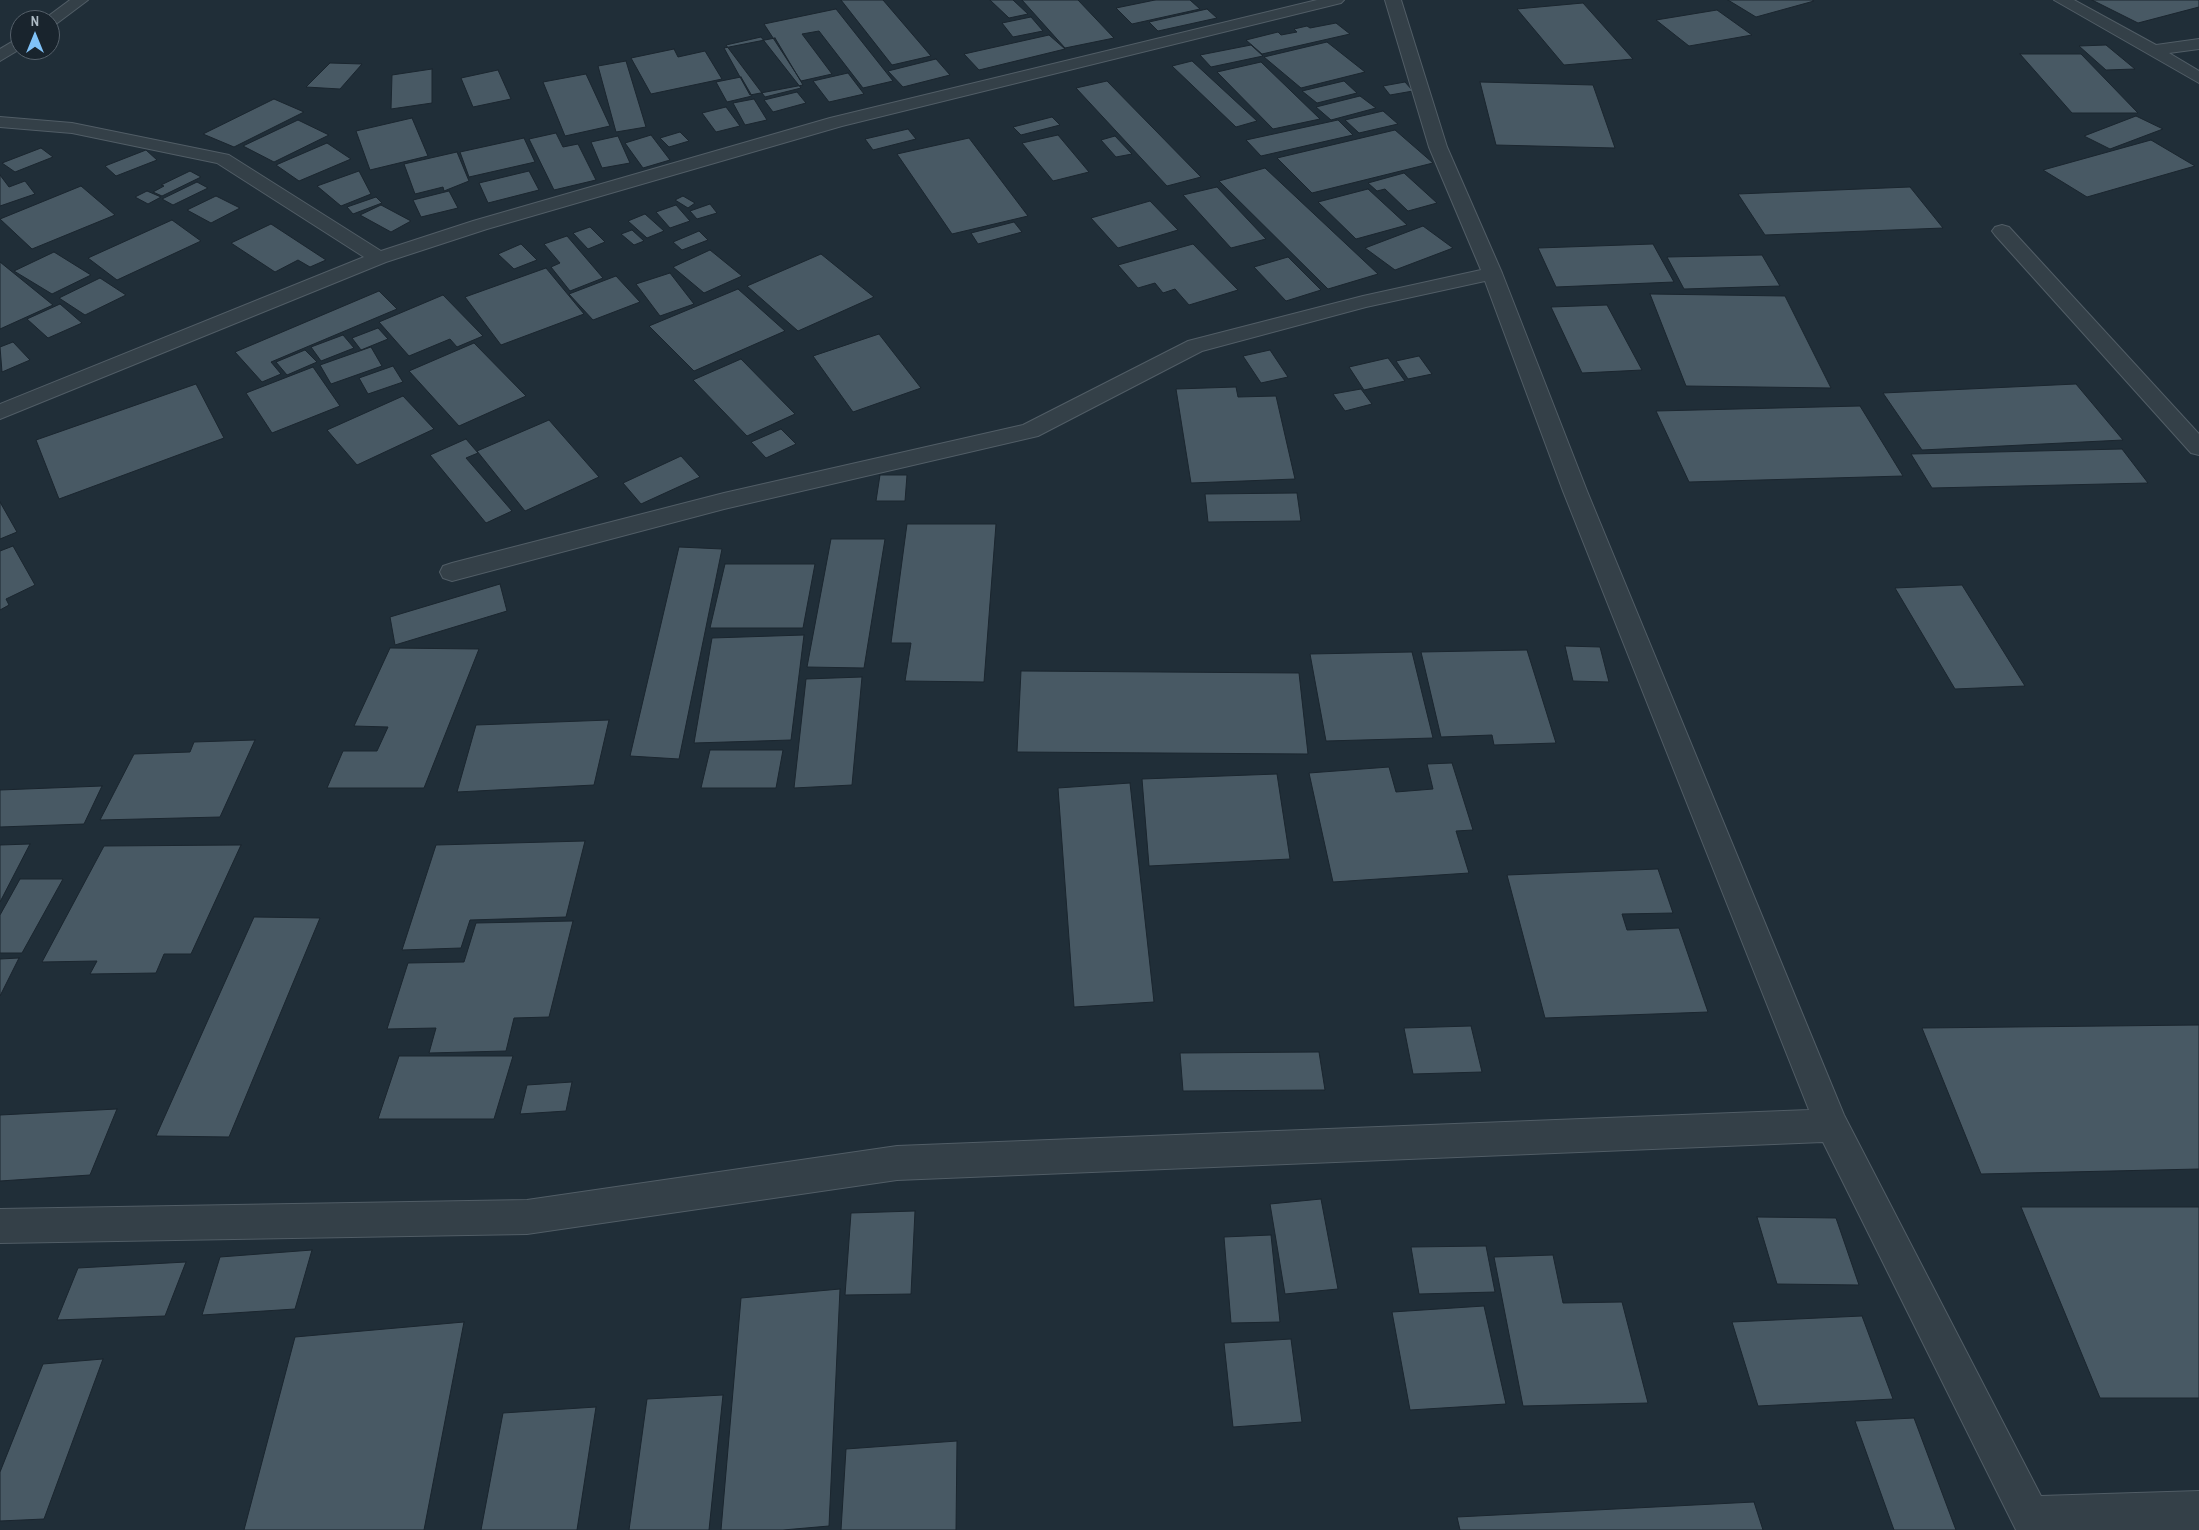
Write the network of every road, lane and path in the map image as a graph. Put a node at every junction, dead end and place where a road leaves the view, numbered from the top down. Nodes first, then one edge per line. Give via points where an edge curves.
1 (80, 0) edge
2 (1336, 0) edge
3 (1393, 0) edge
4 (2062, 0) edge
5 (60, 14) edge
6 (2199, 44) edge
7 (2153, 50) junction
8 (2199, 78) edge
9 (0, 122) edge
10 (2002, 231) dead end
11 (379, 258) junction
12 (1492, 273) junction
13 (0, 412) edge
14 (2199, 448) edge
15 (452, 572) dead end
16 (1832, 1125) junction
17 (0, 1226) edge
18 (2199, 1511) edge
19 (2034, 1523) edge

1 - 5 street
2 - 11 street via 836,122 480,225
3 - 12 street via 1438,147
4 - 7 street
6 - 7 street
7 - 8 street
9 - 11 street via 72,128 223,159
10 - 14 street
11 - 13 street
12 - 15 street via 1195,346 1030,431 724,501
12 - 16 street via 1575,491
16 - 17 street via 897,1163 527,1217
16 - 19 street
18 - 19 street

